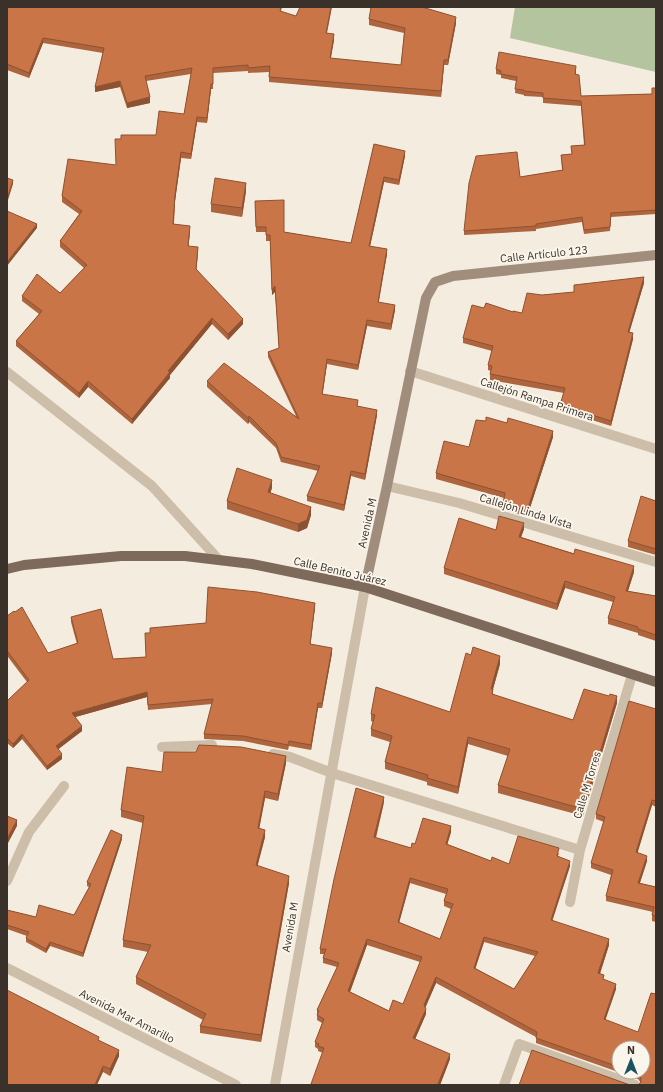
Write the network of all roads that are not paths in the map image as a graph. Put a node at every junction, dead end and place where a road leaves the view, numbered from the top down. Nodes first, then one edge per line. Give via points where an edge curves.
1 (656, 255) edge
2 (435, 282) joint
3 (7, 372) edge
4 (410, 372) junction
5 (656, 449) edge
6 (387, 486) junction
7 (219, 560) junction
8 (656, 562) edge
9 (7, 569) edge
10 (365, 587) junction
11 (632, 675) junction
12 (656, 682) edge
13 (219, 746) edge
14 (162, 747) dead end
15 (263, 751) edge
16 (332, 773) junction
17 (64, 786) dead end
18 (580, 850) junction
19 (7, 880) edge
20 (570, 902) dead end
21 (7, 968) edge
22 (236, 1085) edge
23 (275, 1085) edge
24 (504, 1085) edge
25 (635, 1085) edge

1 - 2 street, Calle Artículo 123 via 454,276
2 - 4 street, Avenida M via 426,298
3 - 7 street via 152,486
4 - 5 street, Callejón Rampa Primera
4 - 6 street, Avenida M
6 - 8 street, Callejón Linda Vista via 459,503
6 - 10 street, Avenida M
7 - 9 main road, Calle Benito Juárez via 185,556 121,556
7 - 10 main road, Calle Benito Juárez via 252,564
10 - 11 main road, Calle Benito Juárez
10 - 16 street, Avenida M
11 - 12 main road, Calle Benito Juárez
11 - 18 street, Calle M Torres
13 - 14 street
15 - 16 street via 290,757
16 - 18 street
16 - 23 street, Avenida M
17 - 19 street via 29,832
18 - 20 street, Calle M Torres
21 - 22 street, Avenida Mar Amarillo
24 - 25 street via 518,1044

